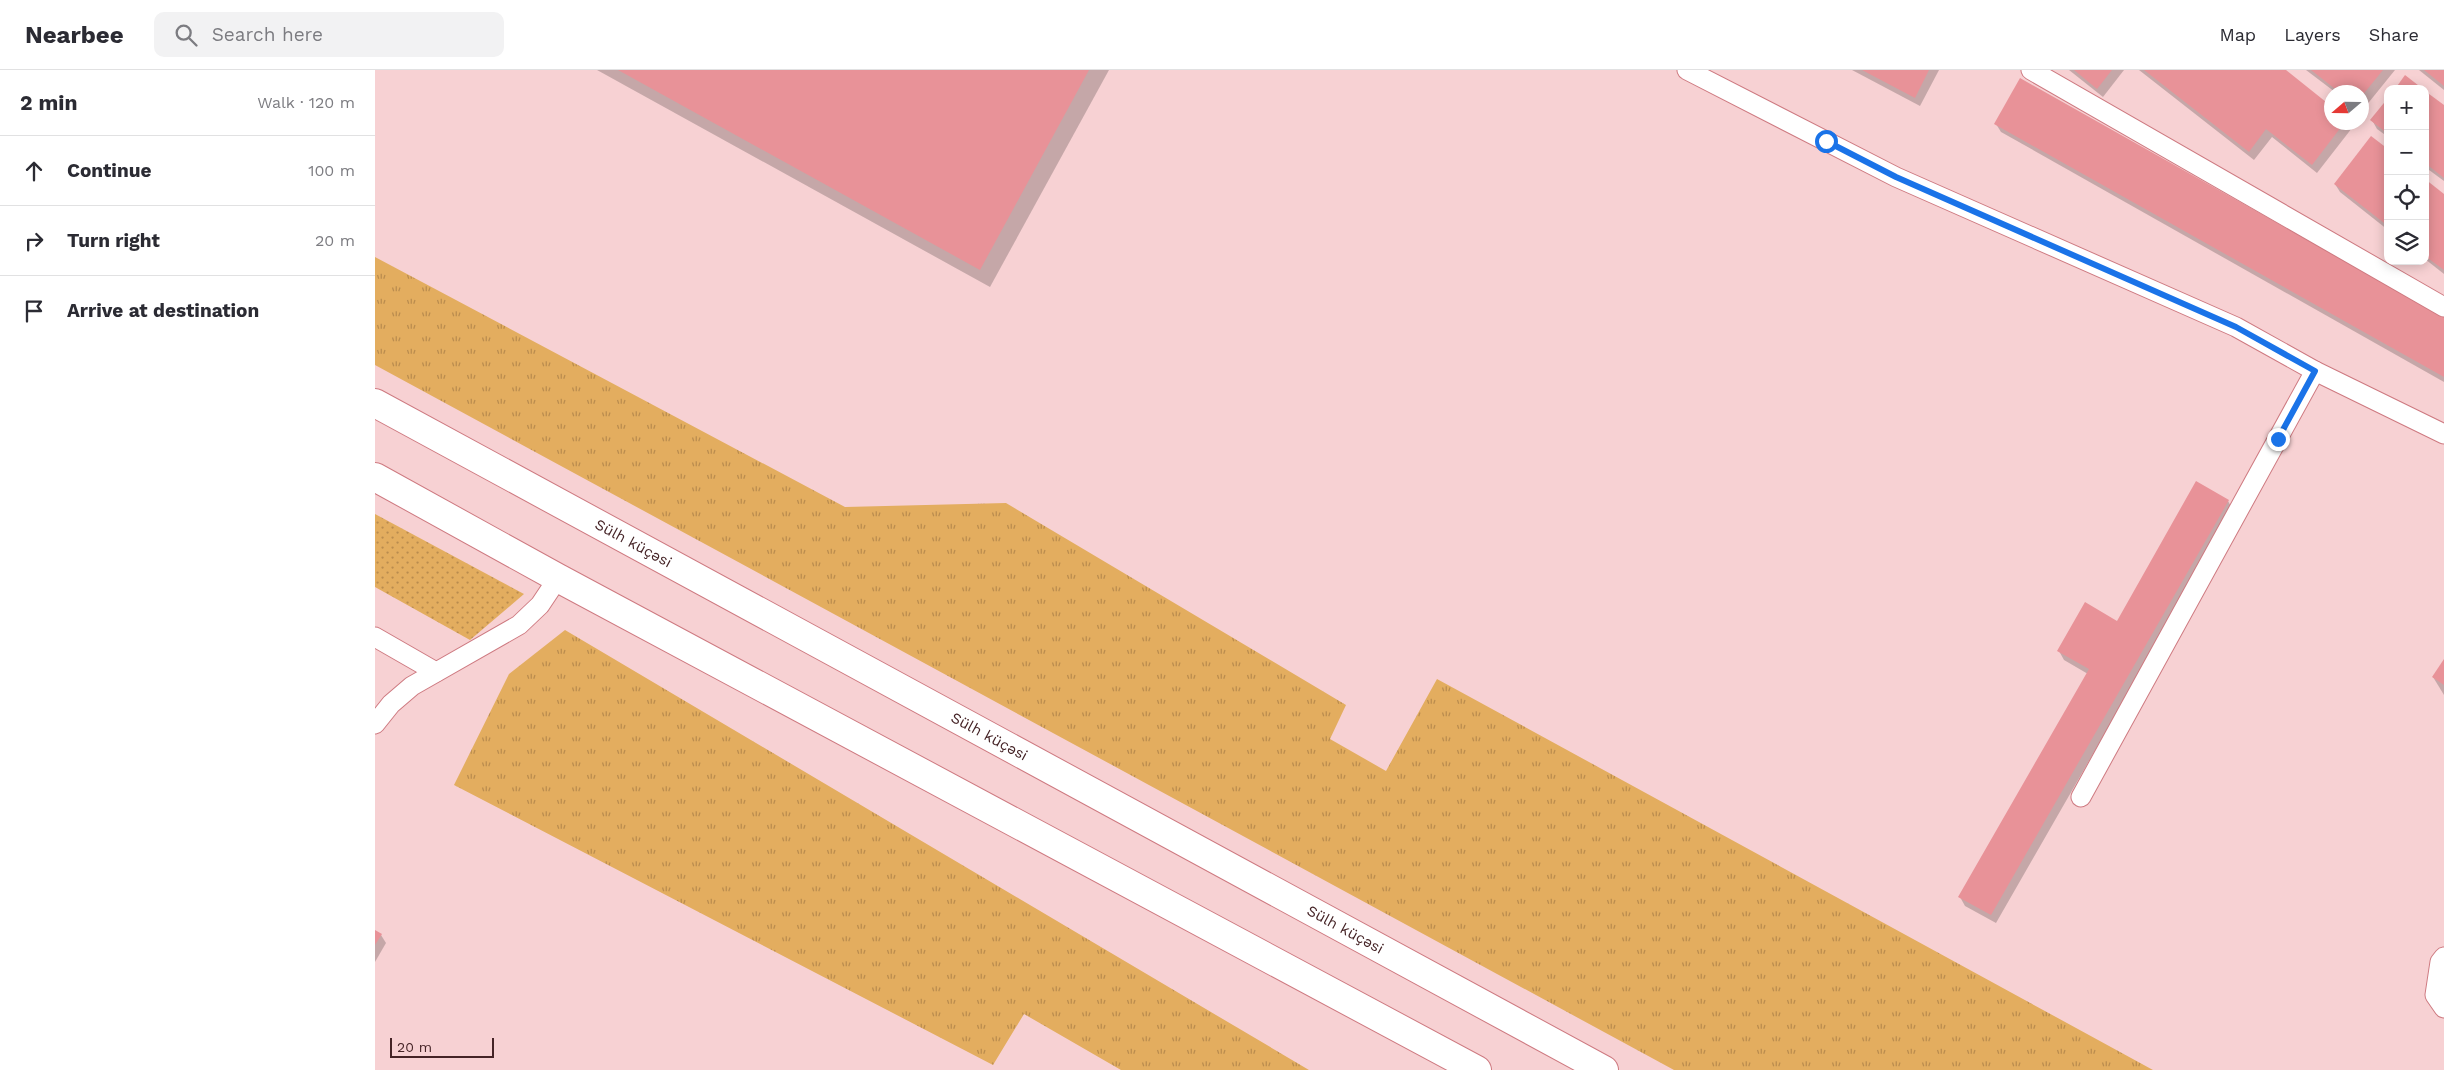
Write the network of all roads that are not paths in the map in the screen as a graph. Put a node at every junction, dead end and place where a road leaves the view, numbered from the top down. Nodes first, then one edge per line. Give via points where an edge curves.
1 (1687, 70) edge
2 (2031, 70) edge
3 (2444, 306) edge
4 (2315, 371) junction
5 (375, 403) edge
6 (2444, 434) edge
7 (375, 477) edge
8 (558, 578) junction
9 (375, 637) edge
10 (436, 672) junction
11 (375, 724) edge
12 (2081, 797) dead end
13 (2444, 957) edge
14 (2444, 1008) edge
15 (1477, 1070) edge
16 (1604, 1070) edge

1 - 4 lane via 1896,177 2236,327
2 - 3 lane
4 - 6 lane
4 - 12 lane
5 - 16 highway, Sülh küçəsi
7 - 8 highway
8 - 10 lane via 540,605 519,625
8 - 15 highway
9 - 10 lane
10 - 11 lane via 412,686
13 - 14 lane via 2440,962 2435,995

